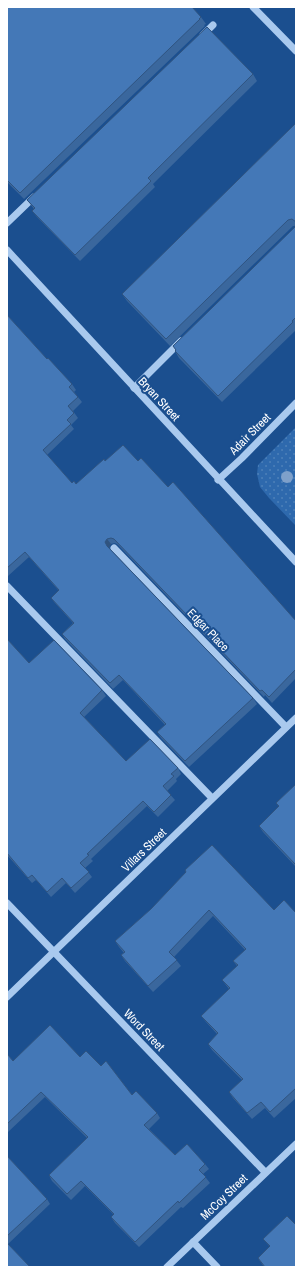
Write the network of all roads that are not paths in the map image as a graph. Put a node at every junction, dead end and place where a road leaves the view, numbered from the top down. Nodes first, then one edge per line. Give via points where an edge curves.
1 (253, 7) edge
2 (213, 25) dead end
3 (196, 41) edge
4 (296, 51) edge
5 (36, 194) edge
6 (7, 223) edge
7 (9, 255) edge
8 (189, 334) edge
9 (134, 388) junction
10 (296, 403) edge
11 (218, 480) junction
12 (114, 548) edge
13 (296, 562) edge
14 (7, 586) edge
15 (296, 718) edge
16 (286, 727) junction
17 (212, 798) junction
18 (7, 903) edge
19 (54, 952) junction
20 (7, 997) edge
21 (296, 1144) edge
22 (265, 1172) junction
23 (193, 1242) junction
24 (167, 1267) edge
25 (217, 1267) edge

1 - 4 street
2 - 3 street
5 - 6 street
7 - 9 street, Bryan Street
8 - 9 street
9 - 11 street, Bryan Street
10 - 11 street, Adair Street
11 - 13 street, Bryan Street
12 - 16 street, Edgar Place
14 - 17 street
15 - 16 street, Villars Street
16 - 17 street, Villars Street
17 - 19 street, Villars Street
18 - 19 street, Word Street
19 - 20 street, Villars Street
19 - 22 street, Word Street
21 - 22 street, McCoy Street
22 - 23 street, McCoy Street
23 - 24 street, McCoy Street
23 - 25 street

